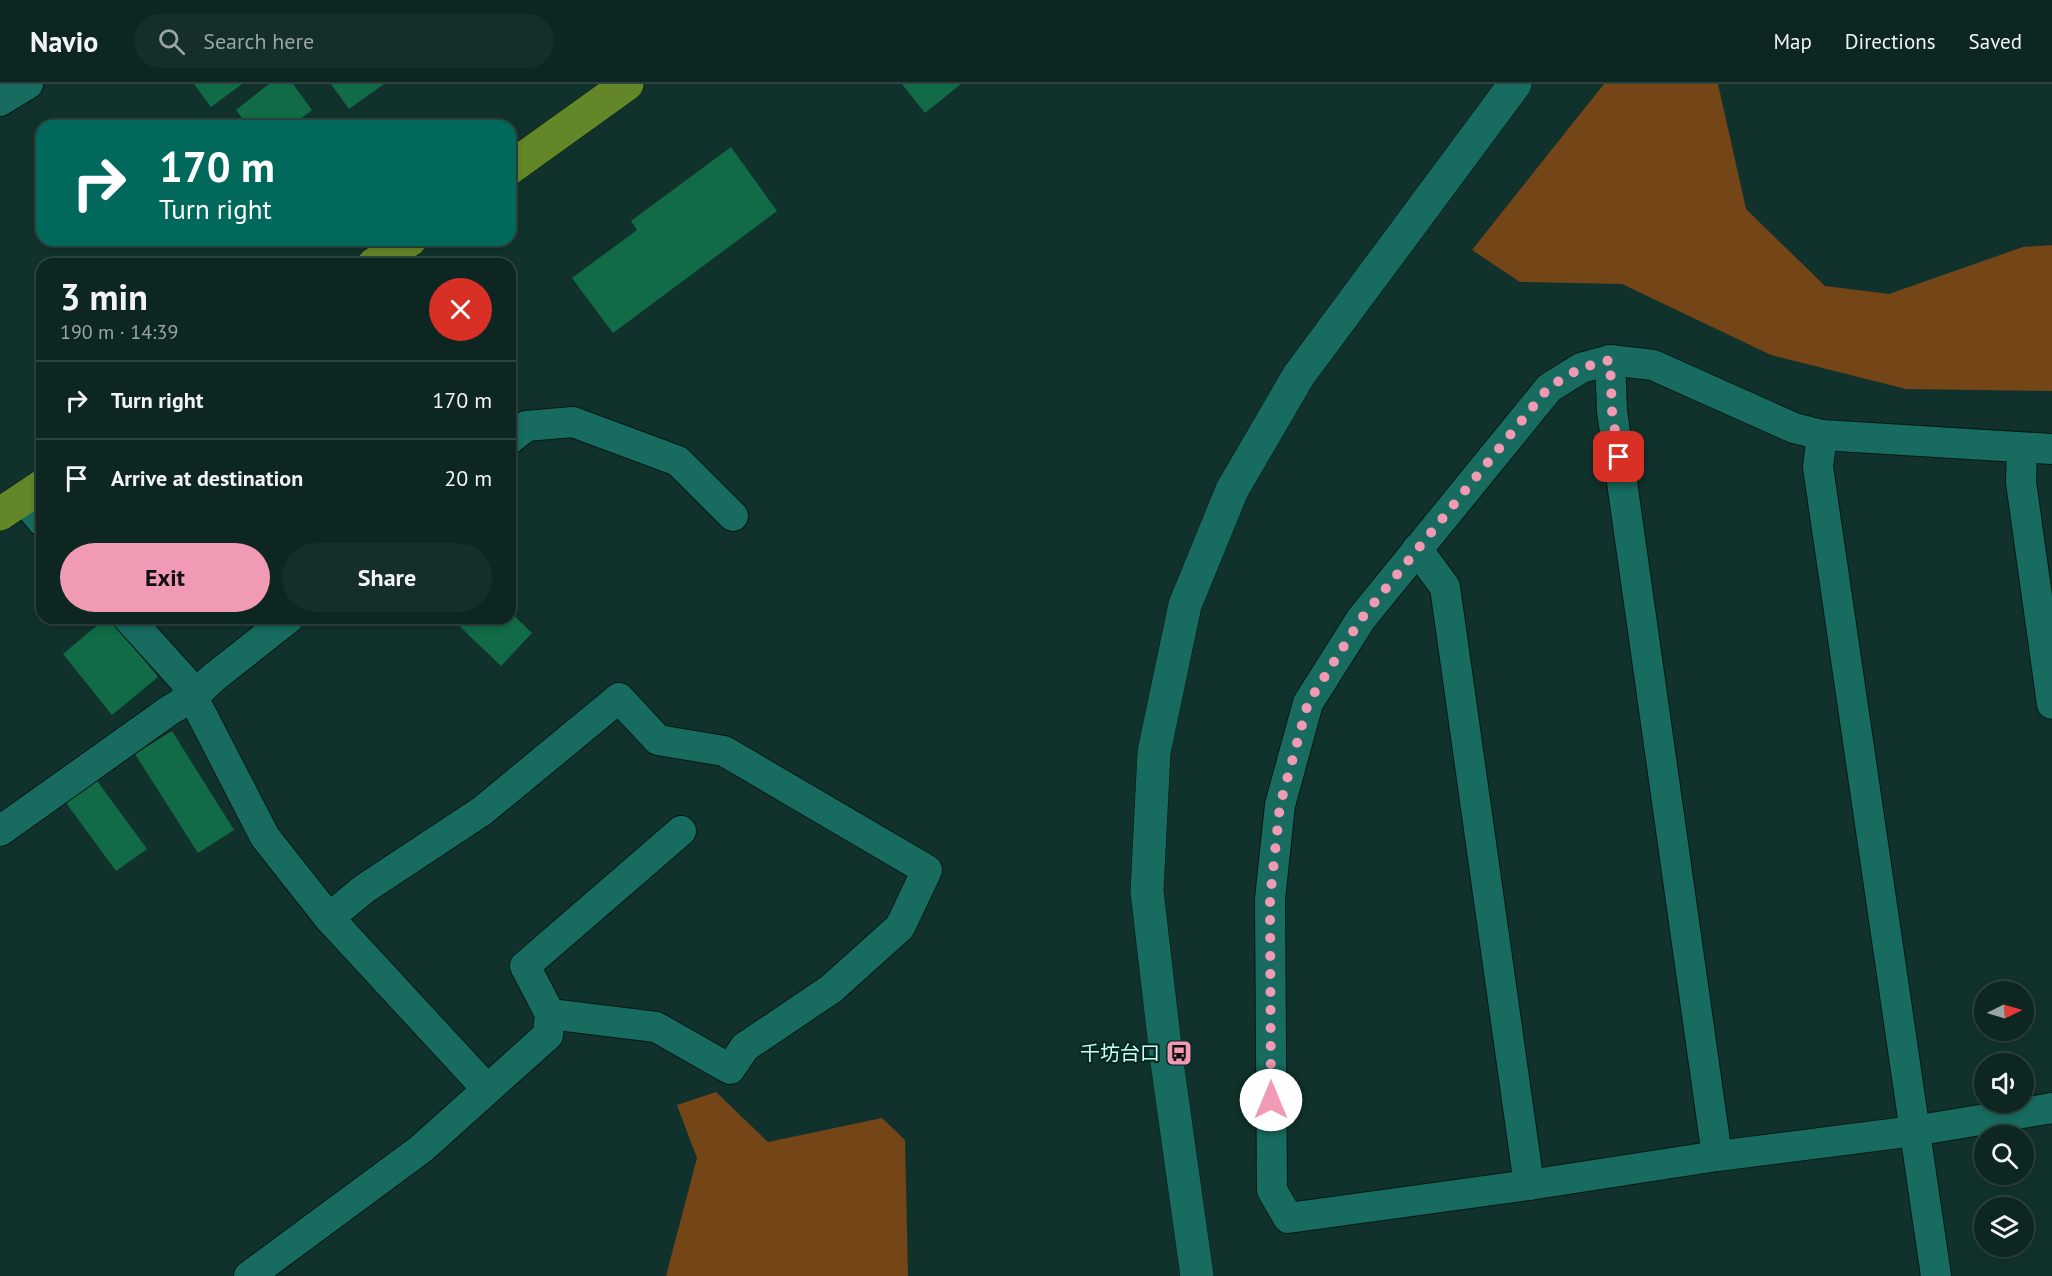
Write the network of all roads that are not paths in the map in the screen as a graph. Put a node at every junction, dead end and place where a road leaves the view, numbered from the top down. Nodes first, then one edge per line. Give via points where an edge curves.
1 (28, 84) edge
2 (627, 84) edge
3 (1515, 84) edge
4 (0, 101) edge
5 (516, 164) edge
6 (401, 246) edge
7 (383, 258) edge
8 (1610, 360) junction
9 (516, 434) edge
10 (1822, 435) junction
11 (2022, 448) junction
12 (2052, 449) edge
13 (733, 516) dead end
14 (1417, 549) junction
15 (133, 624) edge
16 (281, 624) edge
17 (194, 696) junction
18 (2052, 704) edge
19 (0, 831) edge
20 (681, 831) dead end
21 (329, 918) junction
22 (550, 1014) junction
23 (487, 1089) junction
24 (2052, 1108) edge
25 (1914, 1131) junction
26 (1717, 1156) junction
27 (1528, 1185) junction
28 (249, 1276) edge
29 (1197, 1276) edge
30 (1936, 1276) edge

1 - 4 street
2 - 5 highway
3 - 29 street via 1299,375 1232,489 1185,605 1154,752 1147,891
6 - 7 highway
8 - 10 street via 1653,365 1794,428
8 - 14 street via 1581,368 1549,387
8 - 26 street via 1612,411
9 - 13 street via 526,426 573,422 678,461
10 - 11 street
10 - 25 street via 1818,467
11 - 12 street
11 - 18 street via 2021,482
14 - 27 street via 1445,587
14 - 27 street via 1361,619 1308,703 1280,805 1270,899 1272,1190 1288,1218
15 - 17 street
16 - 17 street
17 - 19 street
17 - 21 street via 265,837
20 - 22 street via 525,966
21 - 22 street via 364,889 482,811 619,698 658,740 724,752 927,870 900,927 831,989 745,1047 730,1070 656,1027
21 - 23 street
22 - 23 street via 548,1035
23 - 28 street via 421,1149
24 - 25 street
25 - 26 street
25 - 30 street
26 - 27 street

